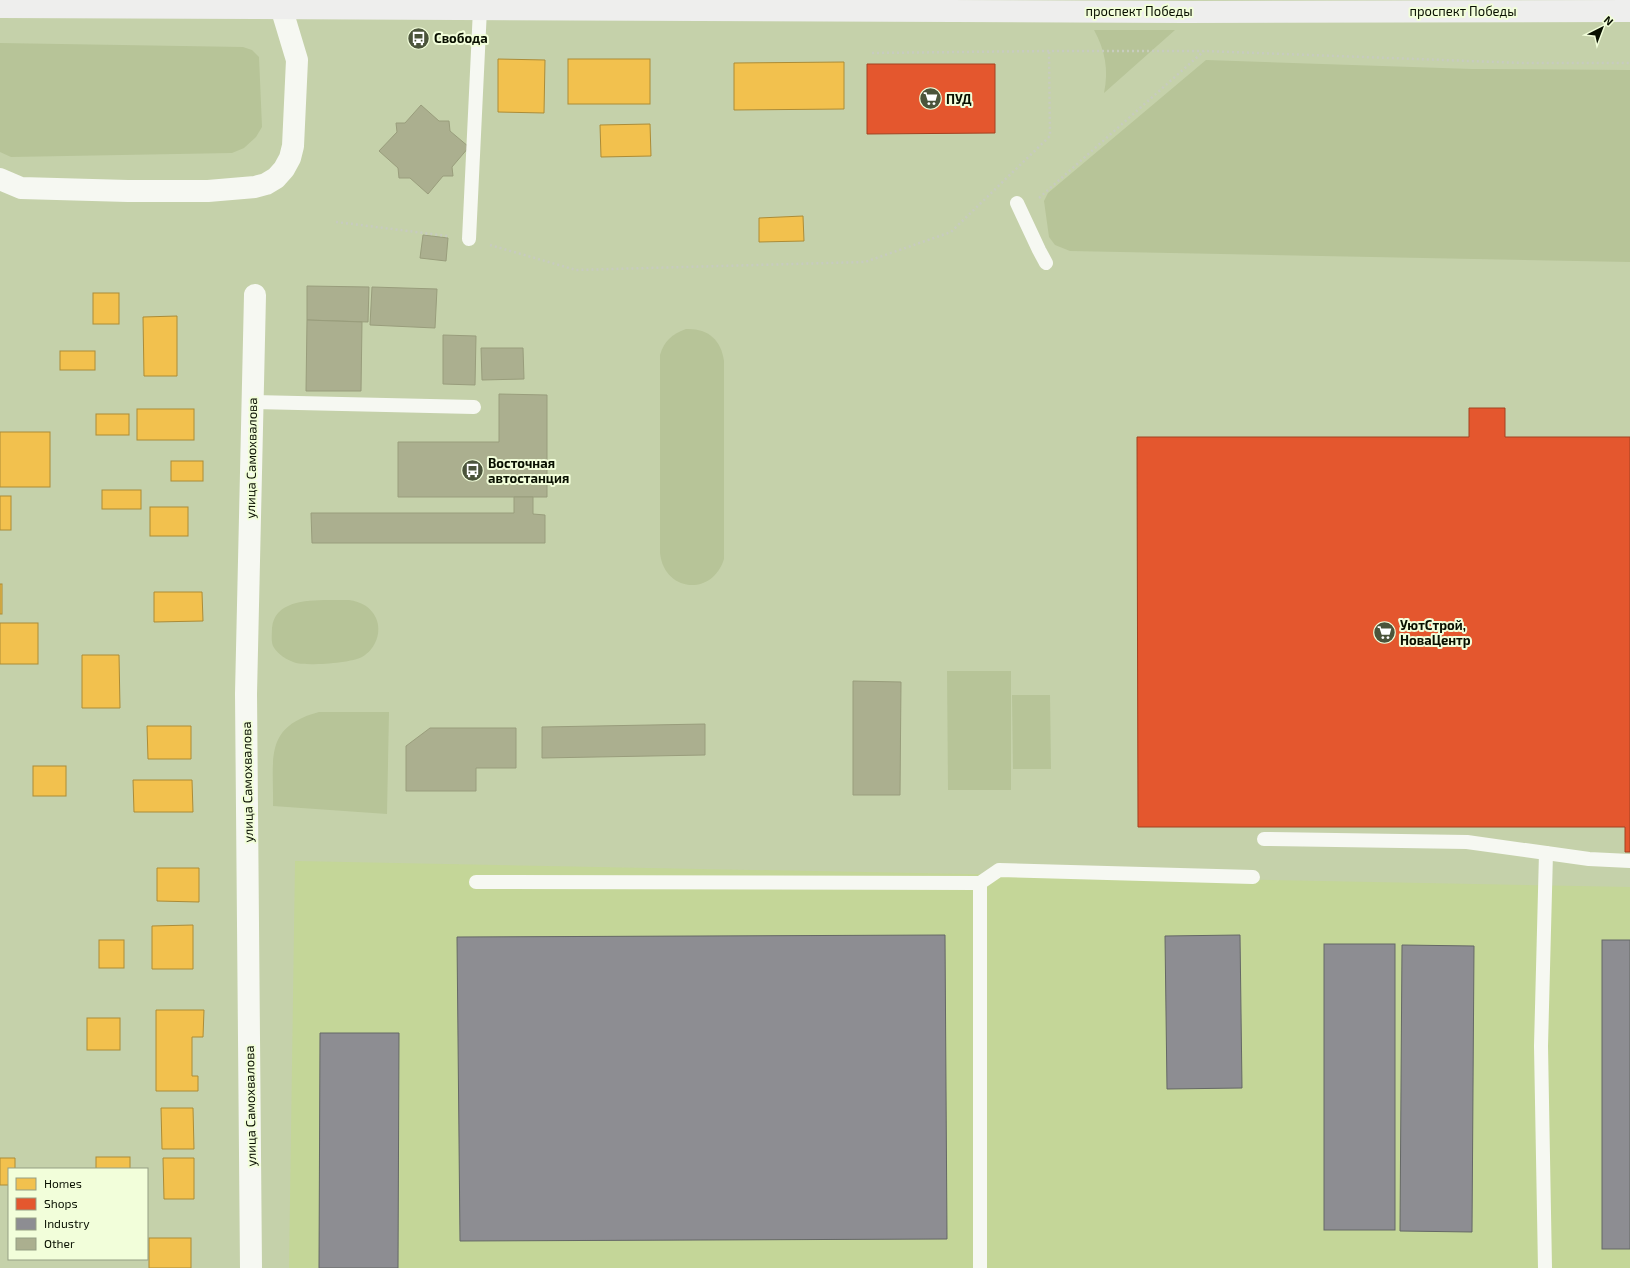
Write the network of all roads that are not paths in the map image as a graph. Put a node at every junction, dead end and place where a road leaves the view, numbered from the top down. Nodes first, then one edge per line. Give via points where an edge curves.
1 (282, 4) edge
2 (1394, 6) edge
3 (0, 7) edge
4 (480, 9) junction
5 (1630, 12) edge
6 (0, 179) edge
7 (1019, 209) road end
8 (469, 239) road end
9 (1046, 263) dead end
10 (255, 295) dead end
11 (252, 402) junction
12 (474, 407) dead end
13 (1264, 839) dead end
14 (1546, 853) junction
15 (1630, 861) edge
16 (1253, 877) dead end
17 (476, 882) dead end
18 (980, 883) junction
19 (251, 1268) edge
20 (980, 1268) edge
21 (1544, 1268) edge

1 - 3 main road, проспект Победы
1 - 4 main road, проспект Победы
1 - 6 street via 297,60 293,146 290,158 276,178 255,187 208,191 21,188
2 - 4 main road, проспект Победы
2 - 5 main road, проспект Победы
4 - 8 lane
7 - 9 lane
10 - 11 street, улица Самохвалова
11 - 12 lane
11 - 19 street, улица Самохвалова via 246,694
13 - 14 lane via 1466,842
14 - 15 lane
14 - 21 lane via 1541,1046
16 - 18 lane via 999,870
17 - 18 lane
18 - 20 lane

